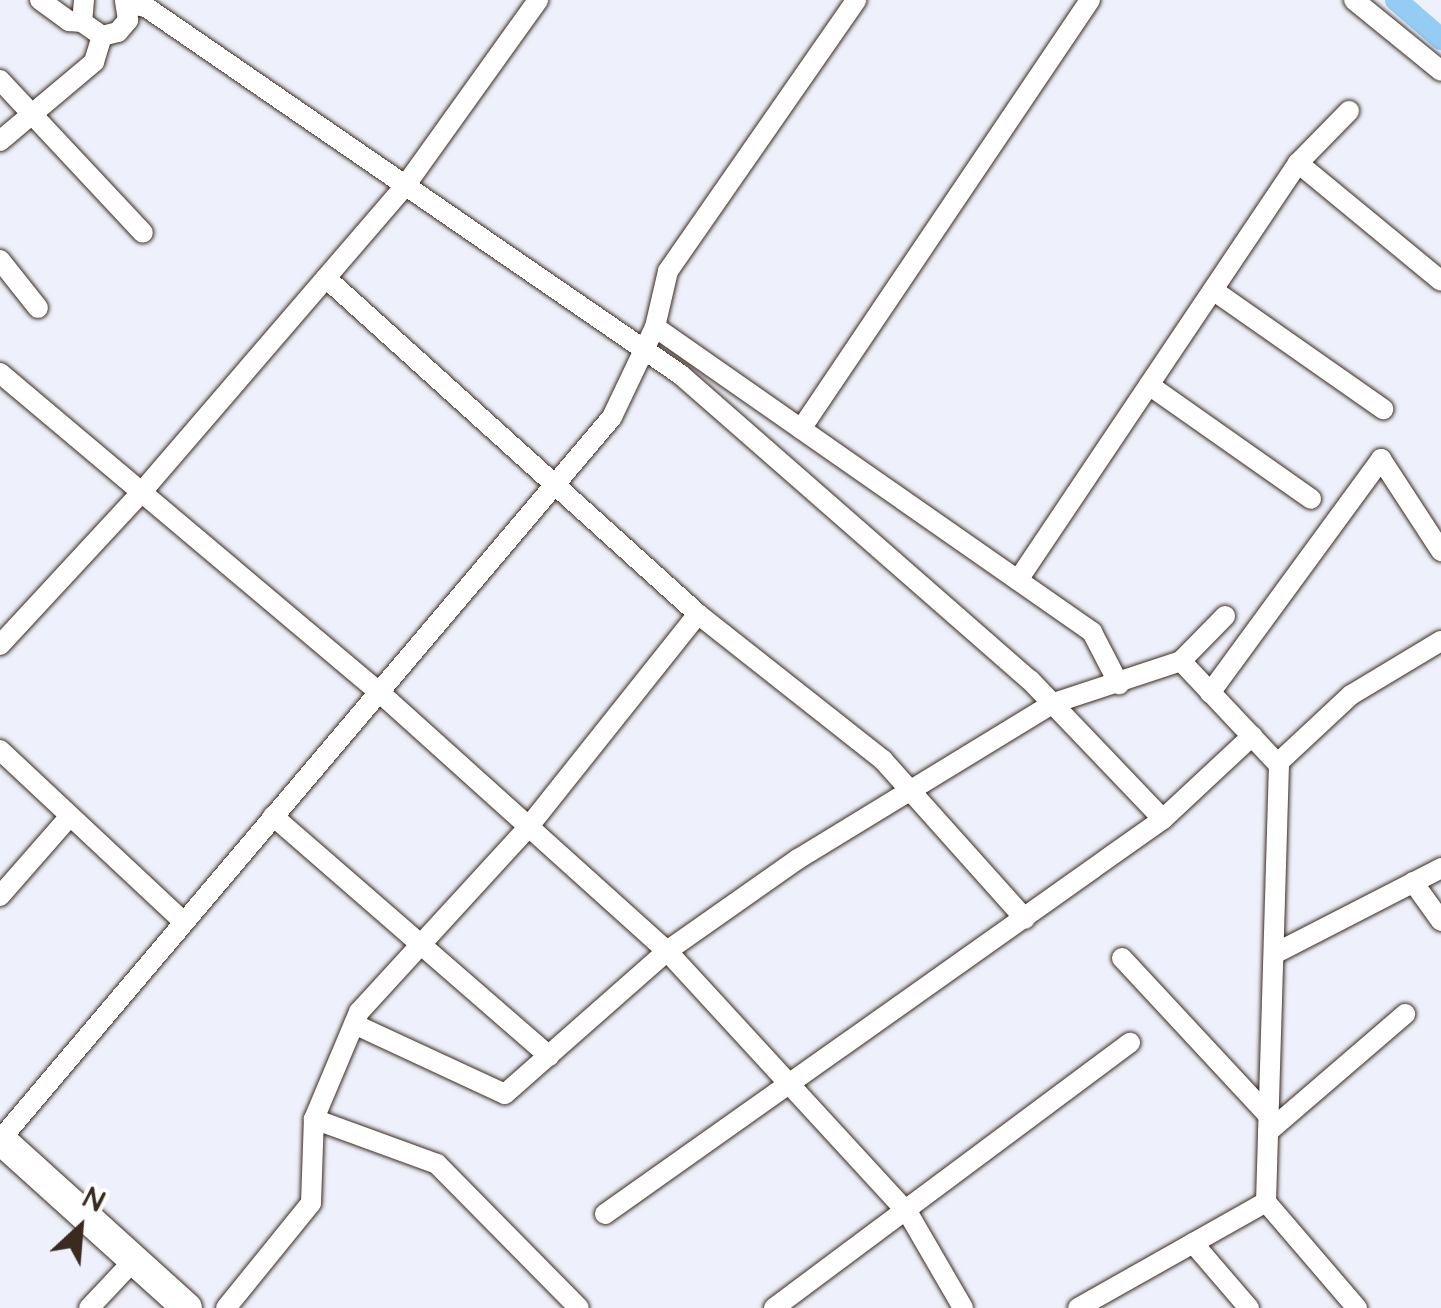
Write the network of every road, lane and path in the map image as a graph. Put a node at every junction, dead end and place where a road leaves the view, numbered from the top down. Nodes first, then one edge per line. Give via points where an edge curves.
1 (40, 0) edge
2 (84, 0) edge
3 (538, 0) edge
4 (856, 0) edge
5 (1090, 0) edge
6 (1354, 0) edge
7 (126, 2) edge
8 (82, 22) junction
9 (102, 36) junction
10 (1441, 71) edge
11 (0, 80) edge
12 (1349, 110) dead end
13 (32, 112) junction
14 (0, 141) edge
15 (1298, 163) junction
16 (405, 186) junction
17 (143, 232) dead end
18 (0, 260) edge
19 (326, 278) junction
20 (1441, 281) edge
21 (1213, 290) junction
22 (38, 308) dead end
23 (656, 327) junction
24 (646, 348) junction
25 (0, 373) edge
26 (1149, 385) junction
27 (1383, 408) dead end
28 (801, 429) junction
29 (554, 484) junction
30 (140, 494) junction
31 (1311, 499) dead end
32 (1441, 551) edge
33 (1018, 580) junction
34 (698, 614) junction
35 (1225, 616) dead end
36 (1441, 641) edge
37 (0, 645) edge
38 (1181, 661) junction
39 (1119, 684) junction
40 (378, 692) junction
41 (1210, 692) junction
42 (1054, 704) junction
43 (1252, 736) junction
44 (0, 750) edge
45 (1278, 764) junction
46 (911, 790) junction
47 (70, 816) junction
48 (274, 816) junction
49 (1163, 819) junction
50 (526, 830) junction
51 (1441, 868) edge
52 (1413, 882) junction
53 (0, 896) edge
54 (1025, 918) junction
55 (1441, 921) edge
56 (184, 922) junction
57 (420, 946) junction
58 (668, 951) junction
59 (1274, 954) junction
60 (1122, 958) dead end
61 (1406, 1014) dead end
62 (354, 1024) junction
63 (1130, 1043) dead end
64 (548, 1056) junction
65 (789, 1084) junction
66 (314, 1119) junction
67 (1268, 1124) junction
68 (0, 1140) edge
69 (1266, 1202) junction
70 (908, 1213) junction
71 (605, 1214) dead end
72 (1193, 1243) junction
73 (134, 1260) junction
74 (89, 1308) edge
75 (188, 1308) edge
76 (226, 1308) edge
77 (579, 1308) edge
78 (774, 1308) edge
79 (963, 1308) edge
80 (1079, 1308) edge
81 (1249, 1308) edge
82 (1356, 1308) edge

1 - 8 street via 69,21
2 - 8 street
3 - 16 street
4 - 23 street via 668,270
5 - 28 street
6 - 10 street
7 - 9 street via 128,20
7 - 16 street via 146,7
8 - 9 street
9 - 13 street via 94,62
11 - 13 street
12 - 15 street
13 - 14 street
13 - 17 street
15 - 20 street
15 - 21 street
16 - 19 street
16 - 24 street
18 - 22 street
19 - 29 street
19 - 30 street
21 - 26 street
21 - 27 street
23 - 24 street
23 - 28 street
24 - 29 street via 612,417
24 - 42 street
25 - 30 street
26 - 31 street
26 - 33 street
28 - 33 street
29 - 34 street
29 - 40 street
30 - 37 street
30 - 40 street
32 - 41 street via 1381,459
33 - 39 street via 1092,632
34 - 46 street via 883,760
34 - 50 street
35 - 38 street
36 - 45 street via 1351,695
38 - 39 street
38 - 41 street
39 - 42 street
40 - 48 street
40 - 50 street
41 - 43 street
42 - 46 street
42 - 49 street
43 - 45 street
43 - 49 street
44 - 47 street
45 - 59 street
46 - 54 street
46 - 58 street
47 - 53 street
47 - 56 street
48 - 56 street
48 - 57 street
49 - 54 street
50 - 57 street
50 - 58 street
51 - 52 street
52 - 55 street
52 - 59 street
54 - 65 street
56 - 68 street
57 - 62 street
57 - 64 street
58 - 64 street
58 - 65 street
59 - 67 street
60 - 67 street
61 - 67 street
62 - 64 street via 505,1094
62 - 66 street
63 - 70 street
65 - 70 street
65 - 71 street
66 - 76 street via 311,1202
66 - 77 street via 437,1164
67 - 69 street
68 - 73 street
69 - 72 street
69 - 82 street
70 - 78 street
70 - 79 street
72 - 80 street
72 - 81 street
73 - 74 street
73 - 75 street

